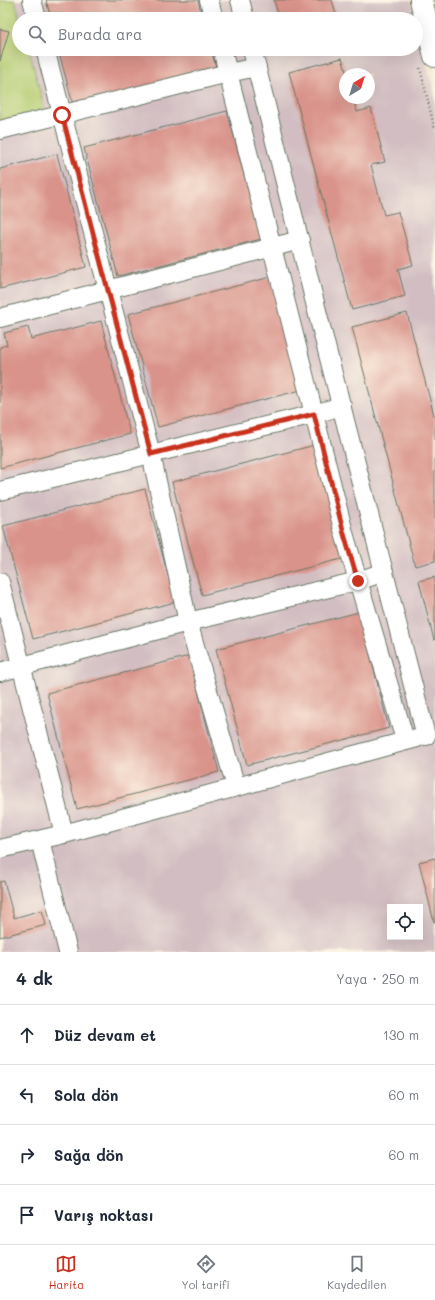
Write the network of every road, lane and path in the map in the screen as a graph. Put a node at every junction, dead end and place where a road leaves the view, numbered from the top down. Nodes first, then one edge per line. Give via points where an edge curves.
1 (32, 0) edge
2 (209, 0) edge
3 (240, 0) edge
4 (421, 0) edge
5 (35, 12) edge
6 (212, 12) edge
7 (243, 12) edge
8 (422, 12) edge
9 (423, 20) edge
10 (47, 56) edge
11 (224, 56) edge
12 (254, 56) edge
13 (427, 60) edge
14 (256, 67) junction
15 (228, 73) junction
16 (62, 115) junction
17 (0, 130) edge
18 (435, 130) edge
19 (300, 240) junction
20 (272, 248) junction
21 (107, 290) junction
22 (0, 318) edge
23 (342, 406) junction
24 (314, 414) junction
25 (151, 454) junction
26 (0, 491) edge
27 (384, 572) junction
28 (358, 581) junction
29 (0, 582) edge
30 (188, 622) junction
31 (21, 667) junction
32 (0, 672) edge
33 (431, 735) edge
34 (405, 740) junction
35 (236, 787) junction
36 (64, 834) junction
37 (40, 840) junction
38 (0, 849) edge
39 (68, 952) edge

1 - 5 street
2 - 6 street
3 - 7 street
4 - 8 street
9 - 13 street
10 - 16 street
11 - 15 street
12 - 14 street
13 - 18 path
14 - 15 street
14 - 19 street
15 - 16 street
15 - 20 street
16 - 17 street
16 - 21 street
19 - 20 street
19 - 23 street
20 - 21 street
20 - 24 street
21 - 22 street
21 - 25 street
23 - 24 street
23 - 27 street
24 - 25 street
24 - 28 street
25 - 26 street
25 - 30 street
27 - 28 street
27 - 33 street
28 - 30 street
28 - 34 street
29 - 31 street
30 - 31 street
30 - 35 street
31 - 32 street
31 - 36 street
33 - 34 street
34 - 35 street
35 - 36 street
36 - 37 street
37 - 38 street
37 - 39 street

